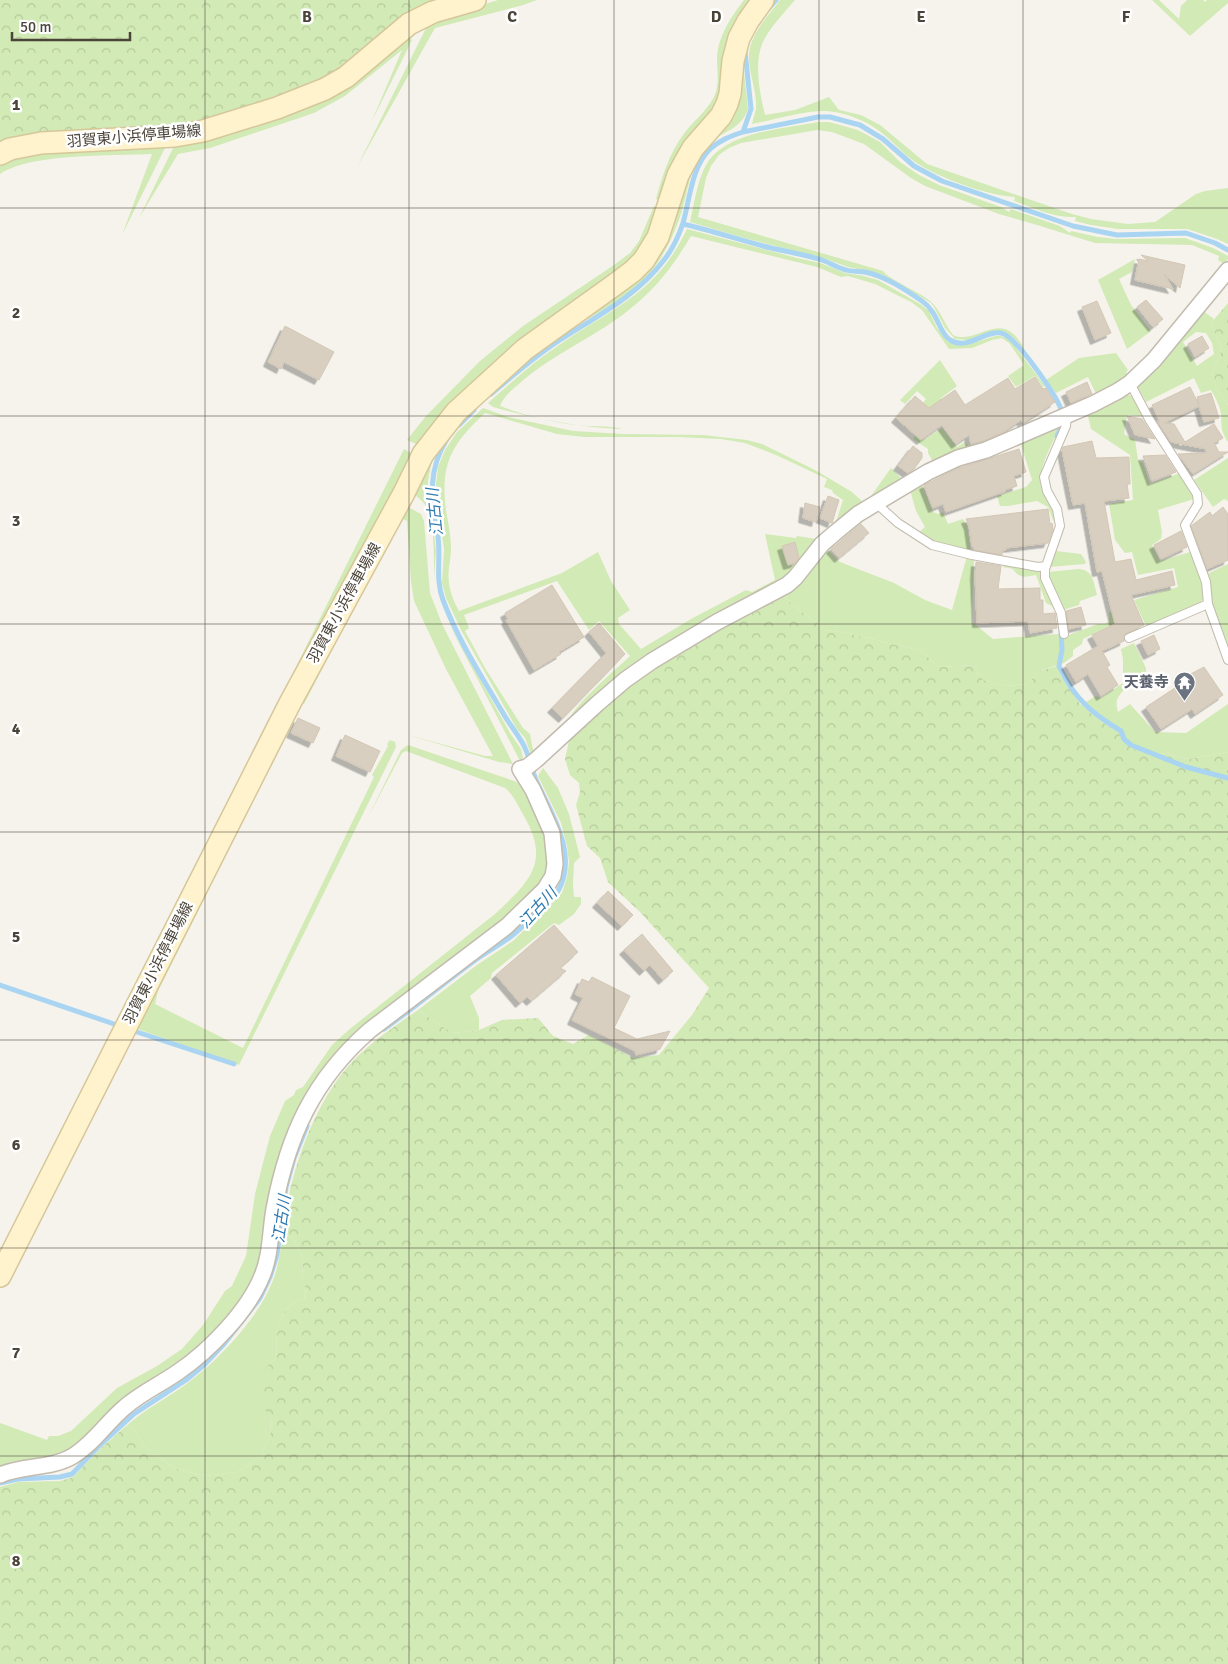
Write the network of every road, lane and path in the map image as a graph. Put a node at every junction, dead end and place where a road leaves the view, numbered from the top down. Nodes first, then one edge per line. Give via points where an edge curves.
1 (475, 0) edge
2 (763, 0) edge
3 (0, 154) edge
4 (1228, 270) edge
5 (1130, 383) junction
6 (1067, 415) junction
7 (876, 503) junction
8 (1046, 566) junction
9 (1208, 604) junction
10 (1064, 634) dead end
11 (1129, 638) dead end
12 (1228, 660) edge
13 (0, 1276) edge
14 (0, 1475) edge

1 - 3 main road, 羽賀東小浜停車場線 via 433,12 409,24 346,77 325,89 203,132 40,143
2 - 13 main road, 羽賀東小浜停車場線 via 738,38 727,104 721,116 693,148 678,175 658,237 644,260 525,349 456,412 424,454 290,703
4 - 5 street via 1154,360
5 - 6 street
5 - 9 lane via 1197,494 1198,504 1184,525 1206,582
6 - 7 street via 945,464
6 - 8 lane via 1066,426 1044,477 1060,526
7 - 8 lane via 898,523 932,545 972,556
7 - 14 street via 822,544 787,585 652,661 597,704 532,764 520,769 534,790 552,833 555,864 552,876 545,889 506,926 370,1030 327,1076 309,1103 295,1135 280,1183 262,1276 242,1309 221,1334 180,1371 136,1398 73,1456
8 - 10 lane via 1045,578 1061,612
9 - 11 lane
9 - 12 lane

